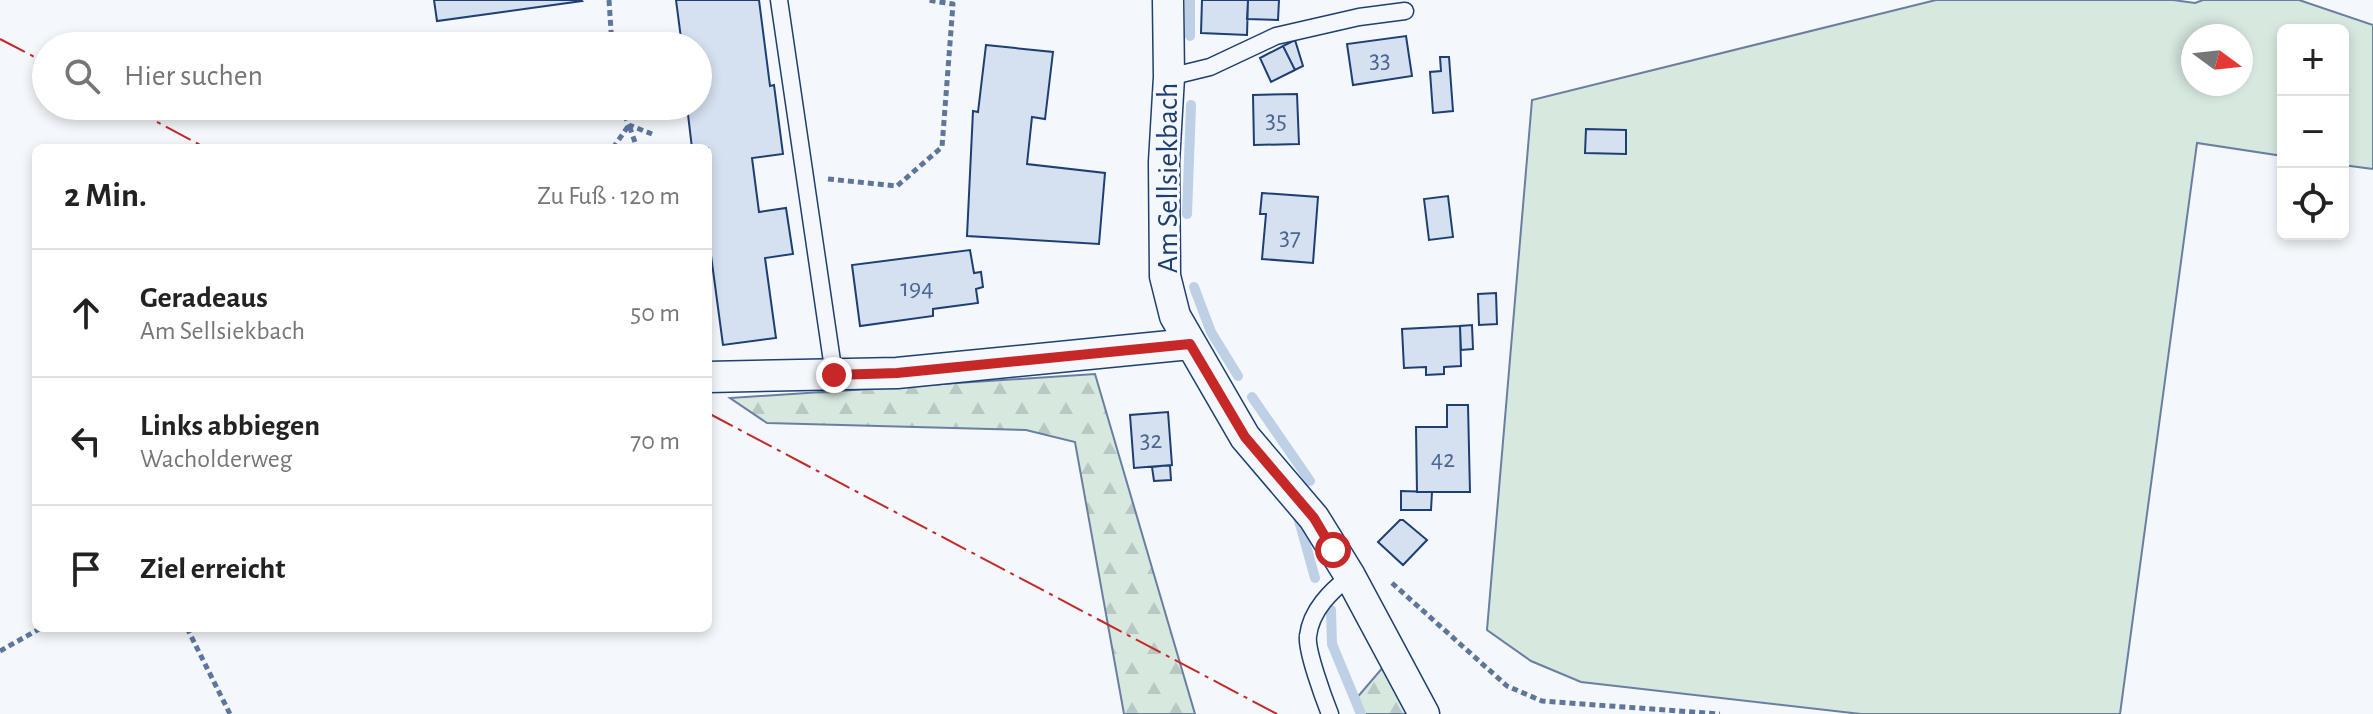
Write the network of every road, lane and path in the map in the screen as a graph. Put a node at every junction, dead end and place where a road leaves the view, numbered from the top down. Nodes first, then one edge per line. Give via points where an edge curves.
1 (609, 0) edge
2 (779, 0) edge
3 (927, 0) edge
4 (1168, 0) edge
5 (955, 2) edge
6 (1405, 11) dead end
7 (611, 32) edge
8 (1169, 77) junction
9 (627, 120) edge
10 (629, 125) junction
11 (652, 134) dead end
12 (616, 144) edge
13 (636, 144) edge
14 (806, 177) junction
15 (1190, 344) junction
16 (834, 375) junction
17 (712, 377) edge
18 (1350, 576) junction
19 (1383, 576) dead end
20 (34, 632) edge
21 (189, 632) edge
22 (0, 651) edge
23 (230, 714) edge
24 (1330, 714) edge
25 (1424, 714) edge
26 (1720, 714) edge

1 - 7 path
2 - 14 lane
3 - 5 path
4 - 8 street, Am Sellsiekbach
5 - 14 path via 942,147 897,186
6 - 8 lane via 1276,36 1210,67
8 - 15 street, Am Sellsiekbach via 1165,276 1175,316
9 - 10 path
10 - 11 path
10 - 12 path
10 - 13 path
14 - 16 lane
15 - 16 street
15 - 18 street, Am Sellsiekbach via 1245,437 1314,518
16 - 17 street
18 - 24 lane via 1319,605 1308,637
18 - 25 street, Am Sellsiekbach
19 - 26 path via 1507,686 1542,701
20 - 22 path
21 - 23 path

